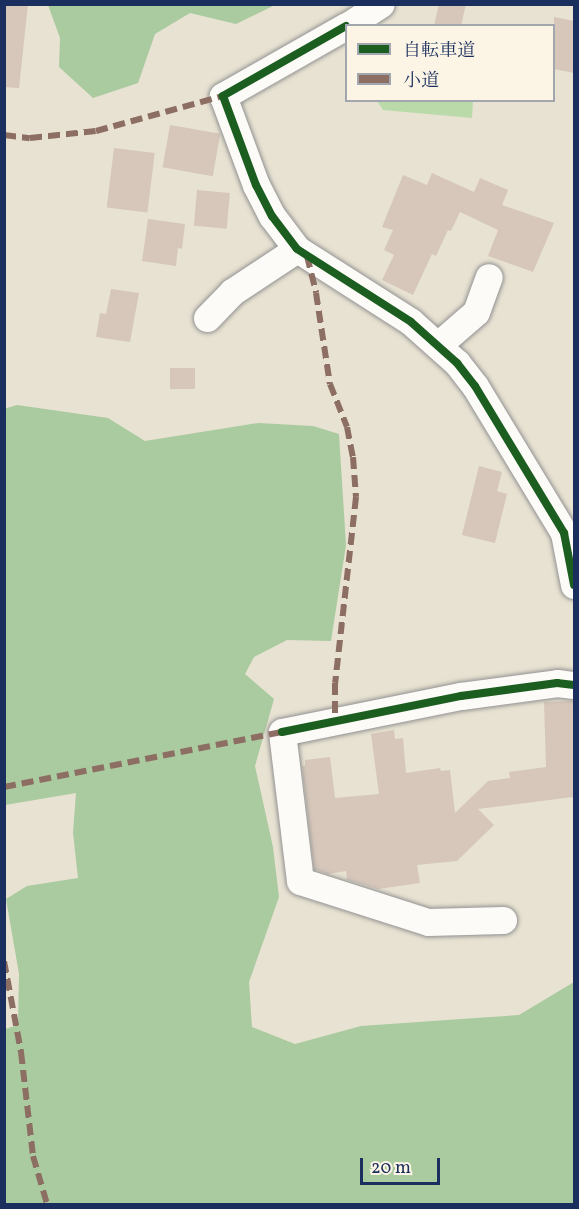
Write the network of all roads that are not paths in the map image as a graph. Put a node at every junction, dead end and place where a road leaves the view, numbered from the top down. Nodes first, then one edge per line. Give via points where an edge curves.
1 (381, 4) edge
2 (350, 24) edge
3 (345, 27) edge
4 (297, 249) junction
5 (489, 277) dead end
6 (207, 318) dead end
7 (438, 345) junction
8 (574, 585) edge
9 (574, 685) edge
10 (503, 920) dead end

1 - 2 street
3 - 4 street via 223,96 256,185 272,216
4 - 6 street via 232,292
4 - 7 street via 411,322
5 - 7 street via 476,312
7 - 8 street via 476,386 564,534
9 - 10 street via 557,683 461,696 282,732 300,881 428,922

